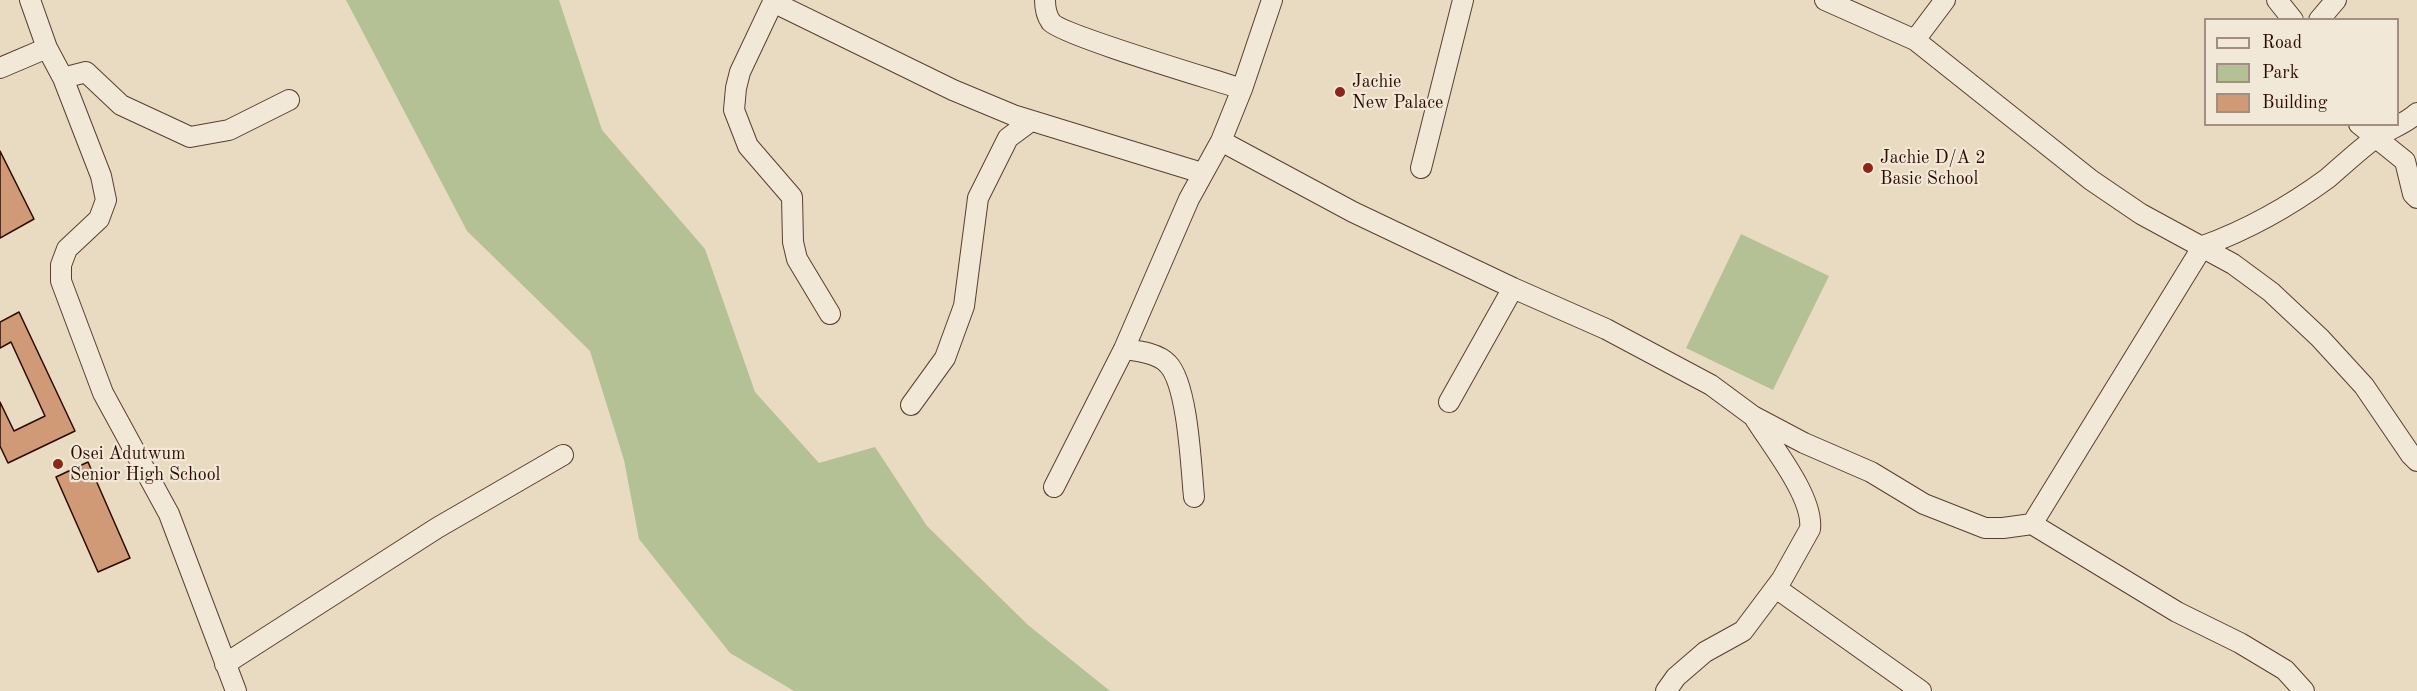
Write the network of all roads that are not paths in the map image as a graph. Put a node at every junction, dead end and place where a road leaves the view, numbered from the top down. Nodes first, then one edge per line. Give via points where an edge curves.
1 (30, 0) edge
2 (1045, 0) edge
3 (1272, 0) edge
4 (1463, 0) edge
5 (1825, 0) edge
6 (1945, 0) edge
7 (2277, 0) edge
8 (2336, 0) edge
9 (773, 1) edge
10 (2291, 18) edge
11 (2321, 18) edge
12 (1915, 40) junction
13 (47, 48) junction
14 (0, 68) edge
15 (63, 78) junction
16 (1242, 89) junction
17 (289, 100) dead end
18 (2417, 113) edge
19 (1031, 121) junction
20 (2361, 126) edge
21 (2375, 138) junction
22 (1221, 141) junction
23 (1421, 168) dead end
24 (1202, 173) junction
25 (2417, 198) edge
26 (2203, 246) junction
27 (1513, 288) junction
28 (830, 314) dead end
29 (1124, 349) junction
30 (1449, 402) dead end
31 (911, 405) dead end
32 (1753, 416) junction
33 (563, 454) dead end
34 (2417, 461) edge
35 (1054, 486) dead end
36 (1194, 497) dead end
37 (2032, 524) junction
38 (1776, 588) junction
39 (225, 664) junction
40 (237, 691) edge
41 (1666, 691) edge
42 (1921, 691) edge
43 (2304, 691) edge

1 - 13 street
2 - 16 street via 1052,23
3 - 16 street
4 - 23 street
5 - 12 street
6 - 12 street
7 - 10 street
8 - 11 street
9 - 19 street via 953,90
9 - 28 street via 740,72 734,110 748,146 792,197 797,259
12 - 26 street via 2091,180 2141,214
13 - 14 street
13 - 15 street
15 - 17 street via 86,72 121,105 190,137 229,130
15 - 39 street via 101,176 106,200 99,219 67,249 61,281 103,393 169,514
16 - 22 street
18 - 21 street
19 - 24 street
19 - 31 street via 1008,138 978,198 964,306 945,358
20 - 21 street
21 - 25 street via 2405,161
21 - 26 street via 2294,199 2238,233
22 - 24 street
22 - 27 street via 1353,212
24 - 29 street
26 - 34 street via 2271,292 2320,338 2364,386
26 - 37 street
27 - 30 street
27 - 32 street via 1606,329 1700,379
29 - 35 street
29 - 36 street via 1148,354 1168,364 1175,378 1184,408
32 - 37 street via 1871,472 1923,504 1973,525 2003,528
32 - 38 street via 1792,477 1811,520 1810,529
33 - 39 street
37 - 43 street via 2177,612 2285,670
38 - 41 street via 1743,631 1706,652 1676,677
38 - 42 street
39 - 40 street

